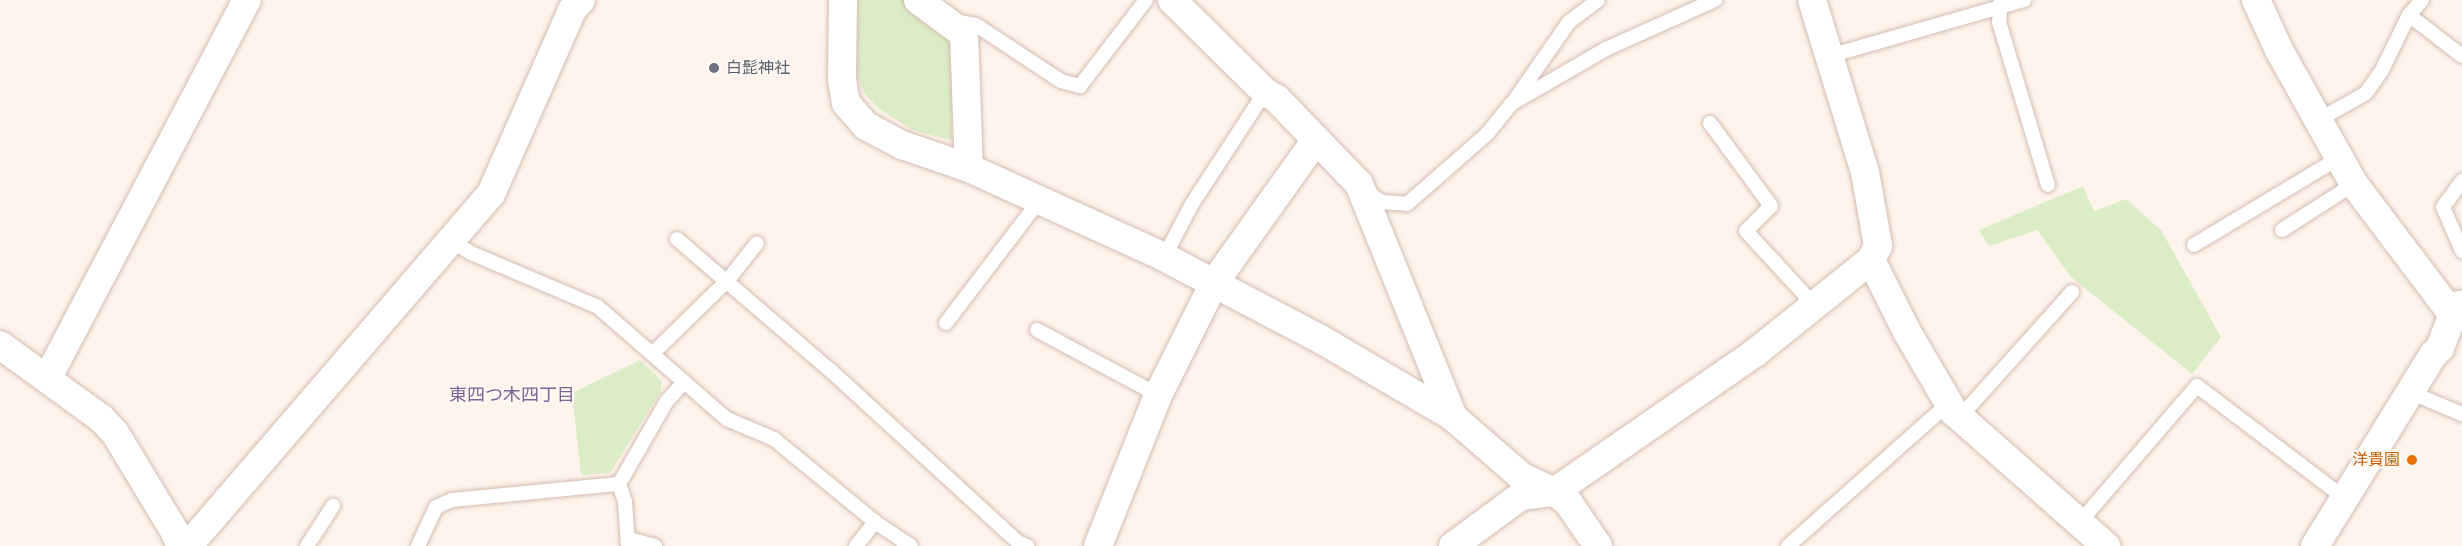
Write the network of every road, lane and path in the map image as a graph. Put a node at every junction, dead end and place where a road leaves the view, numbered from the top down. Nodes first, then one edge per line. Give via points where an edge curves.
1 (247, 0) edge
2 (843, 0) edge
3 (918, 0) edge
4 (1146, 0) edge
5 (1172, 0) edge
6 (1598, 0) edge
7 (1715, 0) edge
8 (1812, 0) edge
9 (2024, 0) edge
10 (2256, 0) edge
11 (2422, 0) edge
12 (570, 4) edge
13 (2000, 4) edge
14 (2409, 15) junction
15 (946, 20) junction
16 (1829, 56) junction
17 (2462, 56) edge
18 (1265, 92) junction
19 (1511, 104) junction
20 (2317, 121) junction
21 (1710, 123) dead end
22 (1316, 140) junction
23 (2339, 158) junction
24 (969, 168) junction
25 (2462, 181) edge
26 (1359, 184) junction
27 (2354, 184) junction
28 (2048, 185) dead end
29 (1039, 201) junction
30 (2282, 230) dead end
31 (678, 239) dead end
32 (451, 241) junction
33 (757, 243) dead end
34 (2194, 245) dead end
35 (2462, 251) edge
36 (1164, 257) junction
37 (1870, 260) junction
38 (728, 281) junction
39 (1214, 283) junction
40 (2072, 292) dead end
41 (1814, 305) junction
42 (2462, 305) edge
43 (946, 323) dead end
44 (1037, 330) dead end
45 (0, 345) edge
46 (652, 354) junction
47 (48, 377) junction
48 (684, 382) junction
49 (2412, 393) junction
50 (1158, 395) junction
51 (1954, 410) junction
52 (2462, 414) edge
53 (1453, 417) junction
54 (619, 484) junction
55 (1554, 492) junction
56 (2346, 500) junction
57 (333, 506) dead end
58 (875, 522) junction
59 (2093, 538) edge
60 (628, 543) edge
61 (1021, 545) edge
62 (180, 546) edge
63 (188, 546) edge
64 (307, 546) edge
65 (418, 546) edge
66 (655, 546) edge
67 (856, 546) edge
68 (911, 546) edge
69 (1098, 546) edge
70 (1453, 546) edge
71 (1598, 546) edge
72 (1788, 546) edge
73 (2315, 546) edge

1 - 47 street
2 - 24 street via 842,79 846,103 866,126 902,145
3 - 15 street
4 - 15 lane via 1080,86 1061,81 976,25
5 - 18 street
6 - 19 lane via 1569,22
7 - 19 lane via 1606,49
8 - 16 street
9 - 13 lane
10 - 20 street
11 - 14 lane
12 - 32 street via 491,194
13 - 16 lane
13 - 28 lane via 1999,22
14 - 17 lane
14 - 20 lane via 2366,93
15 - 24 street via 963,34
16 - 37 street via 1865,172 1878,246
18 - 22 street via 1277,99
18 - 36 lane via 1192,204
19 - 26 lane via 1487,134 1407,204 1381,202
20 - 23 street
21 - 41 lane via 1771,206 1746,231
22 - 26 street
22 - 39 street
23 - 27 street
23 - 34 lane
24 - 29 street
25 - 35 lane via 2443,207
26 - 53 street
27 - 30 lane
27 - 42 street via 2447,307
29 - 36 street
29 - 43 lane
31 - 38 lane
32 - 46 lane via 598,307
32 - 63 street
33 - 38 lane
36 - 39 street
37 - 41 street
37 - 51 street
38 - 46 lane
38 - 61 lane
39 - 50 street
39 - 53 street via 1322,340
40 - 51 lane
41 - 55 street via 1756,352
42 - 49 street
44 - 50 lane
45 - 47 street
46 - 48 lane
47 - 62 street via 115,433
48 - 54 lane via 667,401
48 - 58 lane via 727,419 774,439
49 - 52 lane
49 - 56 street
50 - 69 street
51 - 59 street
51 - 72 lane
53 - 55 street via 1522,477
54 - 60 lane via 625,501
54 - 65 lane via 452,500 436,507
55 - 70 street via 1521,496
55 - 71 street via 1568,502
56 - 59 lane via 2197,386
56 - 73 street
57 - 64 lane
58 - 67 lane
58 - 68 lane
60 - 66 lane

